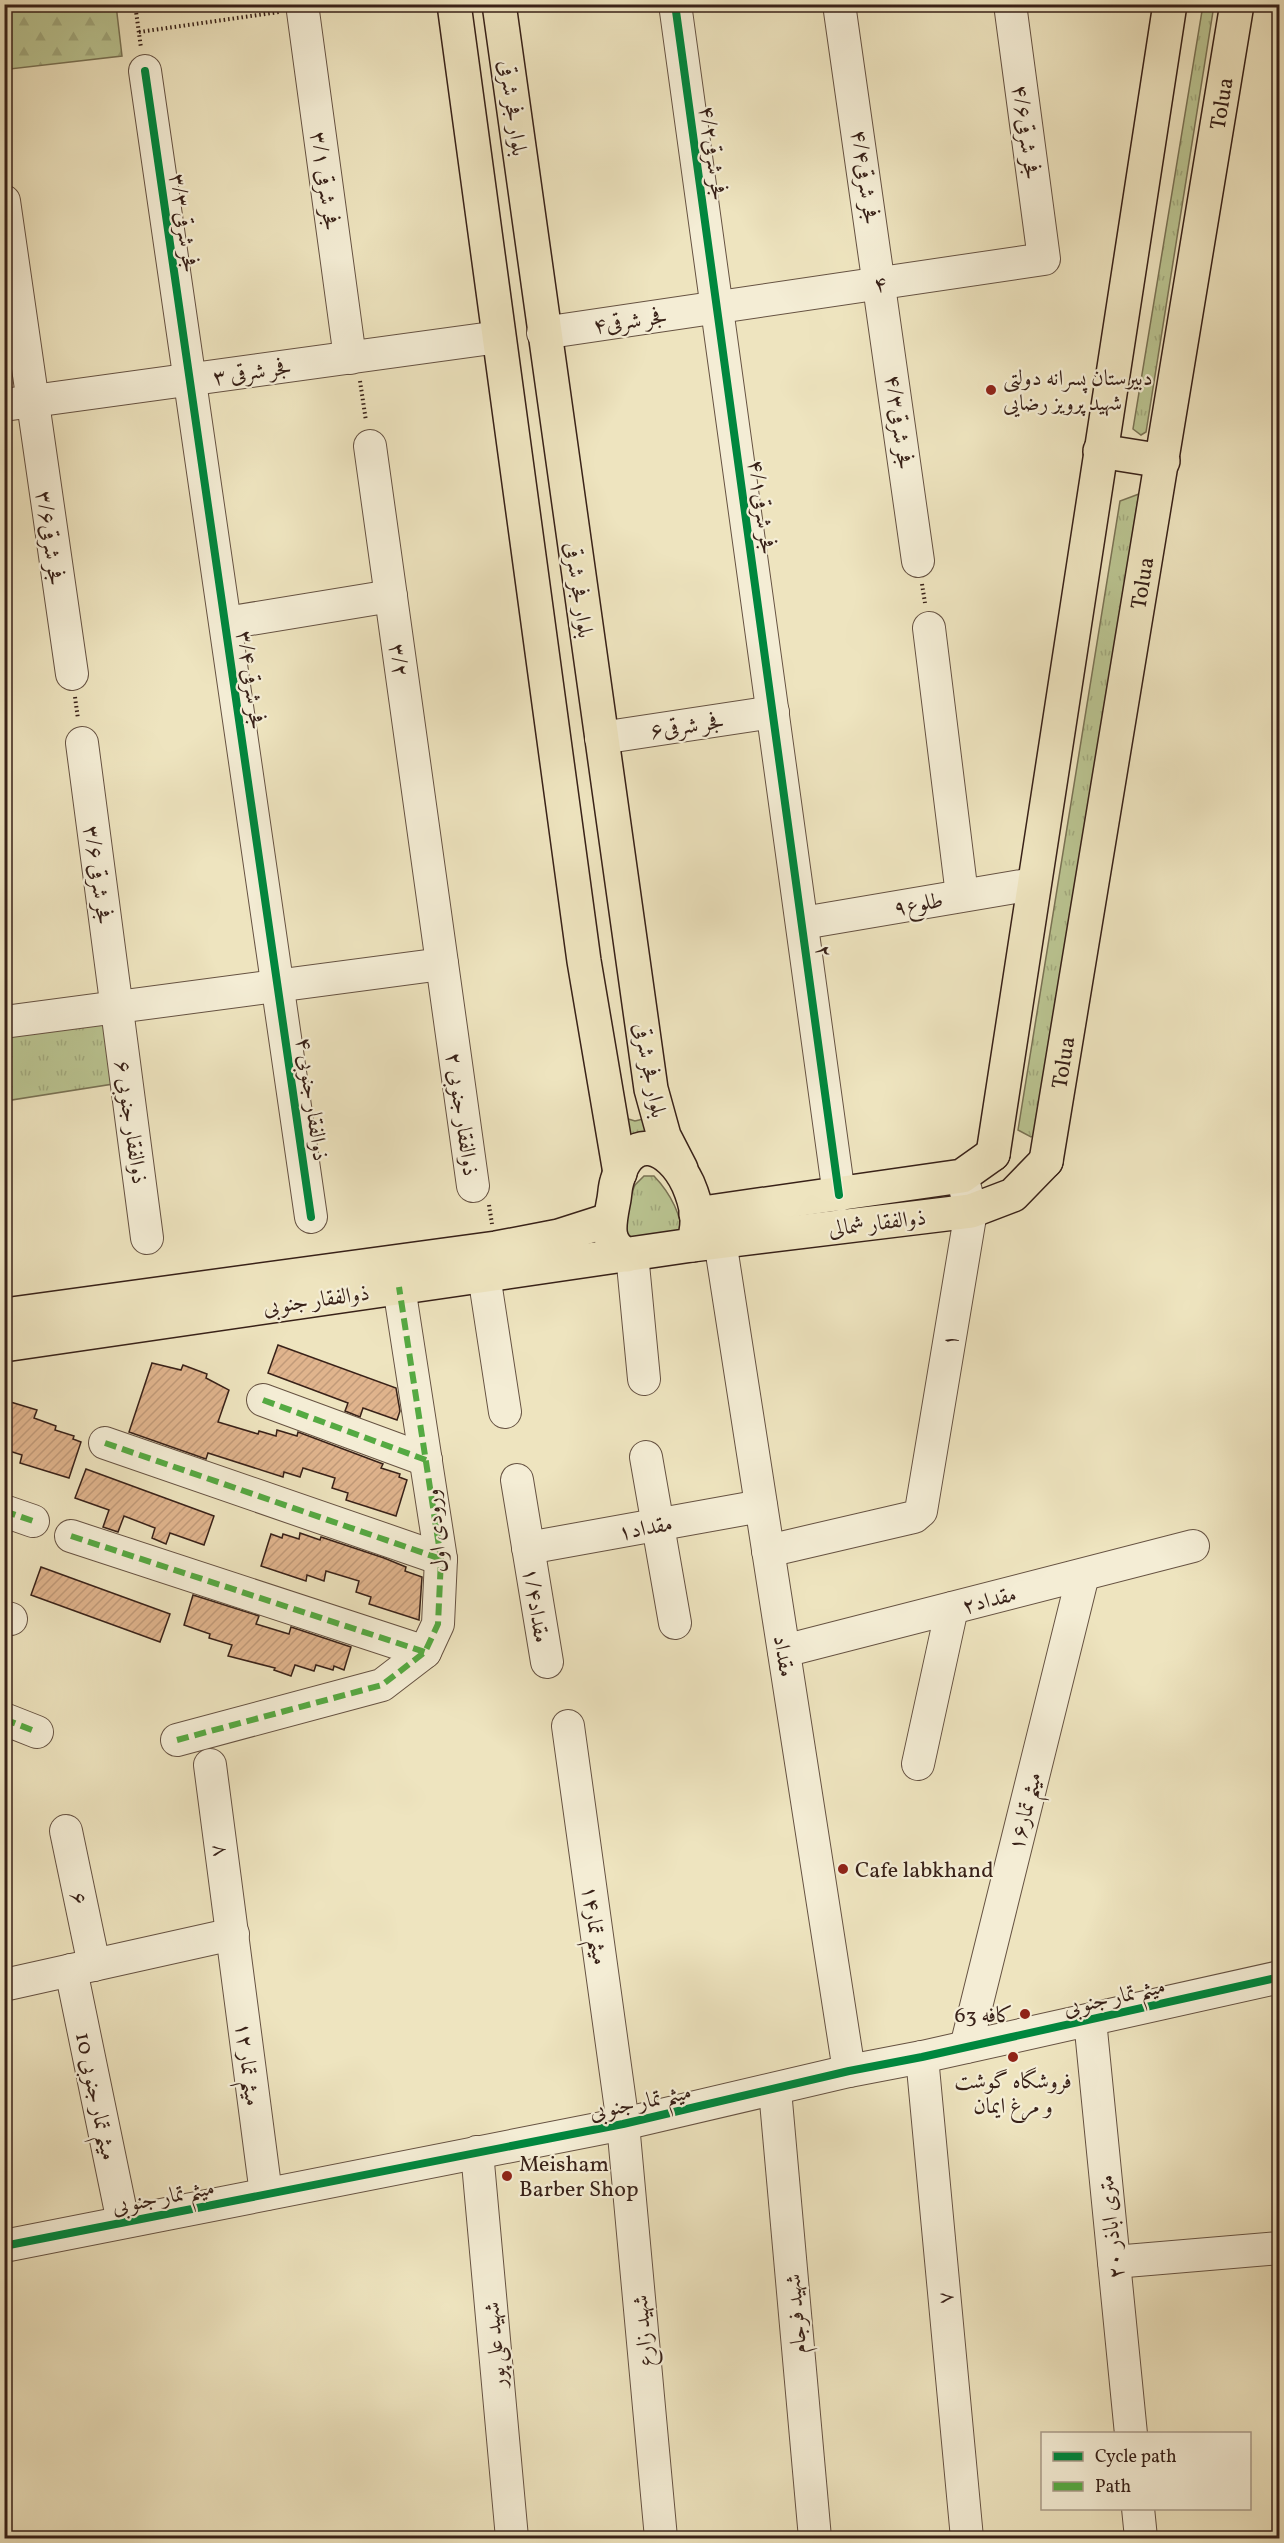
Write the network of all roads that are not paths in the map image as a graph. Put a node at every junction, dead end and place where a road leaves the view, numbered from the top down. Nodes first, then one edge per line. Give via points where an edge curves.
1 (675, 4) edge
2 (839, 4) edge
3 (1010, 4) edge
4 (1170, 4) edge
5 (1237, 4) edge
6 (302, 7) edge
7 (501, 16) edge
8 (456, 19) edge
9 (145, 71) road end
10 (4, 201) edge
11 (1044, 259) joint
12 (881, 283) junction
13 (717, 307) junction
14 (543, 333) junction
15 (499, 337) junction
16 (353, 357) junction
17 (190, 380) junction
18 (18, 403) edge
19 (370, 446) road end
20 (1100, 451) junction
21 (1163, 462) junction
22 (918, 561) road end
23 (391, 596) junction
24 (226, 623) junction
25 (929, 628) road end
26 (72, 674) road end
27 (774, 712) junction
28 (601, 738) junction
29 (82, 743) road end
30 (1033, 884) junction
31 (962, 895) junction
32 (803, 923) junction
33 (442, 964) junction
34 (279, 986) junction
35 (117, 1007) junction
36 (4, 1022) edge
37 (605, 1074) junction
38 (649, 1077) junction
39 (993, 1154) junction
40 (1046, 1161) junction
41 (681, 1169) junction
42 (620, 1173) junction
43 (962, 1176) junction
44 (474, 1186) road end
45 (838, 1195) junction
46 (971, 1211) junction
47 (311, 1217) dead end
48 (609, 1220) junction
49 (706, 1228) junction
50 (147, 1238) dead end
51 (630, 1254) junction
52 (482, 1259) junction
53 (399, 1287) junction
54 (4, 1315) edge
55 (51, 1324) junction
56 (4, 1345) edge
57 (644, 1379) dead end
58 (263, 1400) dead end
59 (505, 1412) dead end
60 (105, 1443) dead end
61 (646, 1457) dead end
62 (426, 1460) junction
63 (517, 1480) dead end
64 (761, 1506) junction
65 (658, 1525) junction
66 (71, 1536) dead end
67 (1193, 1546) dead end
68 (528, 1548) junction
69 (768, 1551) junction
70 (441, 1559) junction
71 (1083, 1575) junction
72 (952, 1608) junction
73 (675, 1623) dead end
74 (784, 1651) junction
75 (425, 1652) junction
76 (547, 1662) dead end
77 (4, 1719) edge
78 (568, 1726) dead end
79 (37, 1732) dead end
80 (177, 1740) dead end
81 (918, 1764) dead end
82 (210, 1765) dead end
83 (66, 1831) dead end
84 (233, 1934) junction
85 (82, 1968) junction
86 (1280, 1977) edge
87 (4, 1985) edge
88 (1090, 2020) junction
89 (966, 2047) junction
90 (922, 2057) junction
91 (849, 2071) junction
92 (775, 2090) junction
93 (623, 2124) junction
94 (477, 2152) junction
95 (266, 2194) junction
96 (123, 2222) junction
97 (4, 2246) edge
98 (1280, 2248) edge
99 (1114, 2262) junction
100 (1131, 2432) edge
101 (1138, 2510) edge
102 (512, 2538) edge
103 (661, 2538) edge
104 (815, 2538) edge
105 (967, 2538) edge
106 (1141, 2538) edge

1 - 13 street, فجر شرقی۴/۲
2 - 12 street, فجر شرقی۴/۴
3 - 11 street, فجر شرقی۴/۶
4 - 20 main road
5 - 21 main road, Tolua
6 - 16 street, ۳/۱ فجر شرقی
7 - 8 main road
7 - 14 main road, بلوار فجر شرقی
8 - 15 main road, بلوار فجر شرقی
9 - 17 street, ۳/۳ فجر شرقی
10 - 18 street, فجر شرقی۳/۶
11 - 12 street, ۴
12 - 13 street, ۴
12 - 22 street, فجر شرقی۴/۳
13 - 14 street, فجر شرقی۴
13 - 27 street, فجر شرقی۴/۱
14 - 28 main road, بلوار فجر شرقی
15 - 16 street, ۳ فجر شرقی
15 - 37 main road, بلوار فجر شرقی via 584,961
16 - 17 street, ۳ فجر شرقی
17 - 18 street, ۳ فجر شرقی
17 - 24 street, ۳/۴ فجر شرقی
18 - 26 street, فجر شرقی۳/۶
19 - 23 street, ۳/۲
20 - 21 main road
20 - 30 main road
21 - 40 main road, Tolua
23 - 24 street
23 - 33 street, ۳/۲
24 - 34 street, ۳/۴ فجر شرقی
25 - 31 street
27 - 28 street, فجر شرقی۶
27 - 32 street, ۲
28 - 38 main road, بلوار فجر شرقی
29 - 35 street, ۳/۶ فجر شرقی
30 - 31 street, طلوع۹
30 - 39 main road
31 - 32 street, طلوع۹
32 - 45 street, ۲
33 - 34 street
33 - 44 street, ۲ ذوالفقار جنوبی
34 - 35 street
34 - 47 street, ۴ ذوالفقار جنوبی
35 - 36 street
35 - 50 street, ۶ ذوالفقار جنوبی
37 - 38 main road via 616,1100 625,1106 635,1105 644,1097
37 - 42 main road, بلوار فجر شرقی
38 - 41 main road, بلوار فجر شرقی via 664,1136
39 - 40 main road
39 - 43 main road, ذوالفقار شمالی
40 - 46 main road, ذوالفقار شمالی via 1013,1195
41 - 42 main road via 668,1155 655,1148 644,1148 632,1154
41 - 49 main road, بلوار فجر شرقی
42 - 48 main road
43 - 45 main road, ذوالفقار شمالی
43 - 46 street, ۱
45 - 49 main road, ذوالفقار شمالی
46 - 49 main road, ذوالفقار شمالی
46 - 69 street, ۱ via 921,1511 914,1517
48 - 51 main road via 610,1237 617,1250
48 - 52 main road
49 - 51 main road, ذوالفقار جنوبی
49 - 64 street, مقداد
51 - 52 main road, ذوالفقار جنوبی
51 - 57 street
52 - 53 main road, ذوالفقار جنوبی
52 - 55 main road, ذوالفقار جنوبی
52 - 59 street
53 - 55 main road, ذوالفقار جنوبی
53 - 62 street, ورودی اول
54 - 55 main road, ذوالفقار جنوبی
55 - 56 main road, ذوالفقار جنوبی
58 - 62 street
60 - 70 street
61 - 65 street
62 - 70 street, ورودی اول
63 - 68 street, مقداد۱/۴
64 - 65 street, مقداد۱
64 - 69 street, مقداد
65 - 68 street, مقداد۱
65 - 73 street
66 - 75 street
67 - 71 street, مقداد۲
68 - 76 street, مقداد۱/۴
69 - 74 street, مقداد
70 - 75 street, ورودی اول via 438,1624
71 - 72 street, مقداد۲
71 - 89 street, میثم تمار۱۶
72 - 74 street, مقداد۲
72 - 81 street
74 - 91 street, مقداد
75 - 80 street, ورودی اول via 382,1685
77 - 79 street
78 - 93 street, میثم تمار۱۴
82 - 84 street, ۸
83 - 85 street, ۶
84 - 85 street
84 - 95 street, میثم تمار ۱۲
85 - 87 street
85 - 96 street, میثم تمار جنوبی 10
86 - 88 street, میثم تمار جنوبی
88 - 89 street, میثم تمار جنوبی
88 - 99 street, ۲۰ متری اباذر
89 - 90 street, میثم تمار جنوبی
90 - 91 street, میثم تمار جنوبی
90 - 105 street, ۷
91 - 92 street, میثم تمار جنوبی
92 - 93 street, میثم تمار جنوبی
92 - 104 street, شهید فرجام
93 - 94 street, میثم تمار جنوبی
93 - 103 street, شهید زارع
94 - 95 street, میثم تمار جنوبی
94 - 102 street, شهید علی پور
95 - 96 street, میثم تمار جنوبی
96 - 97 street, میثم تمار جنوبی
98 - 99 street
99 - 100 street, ۲۰ متری اباذر
101 - 106 street

